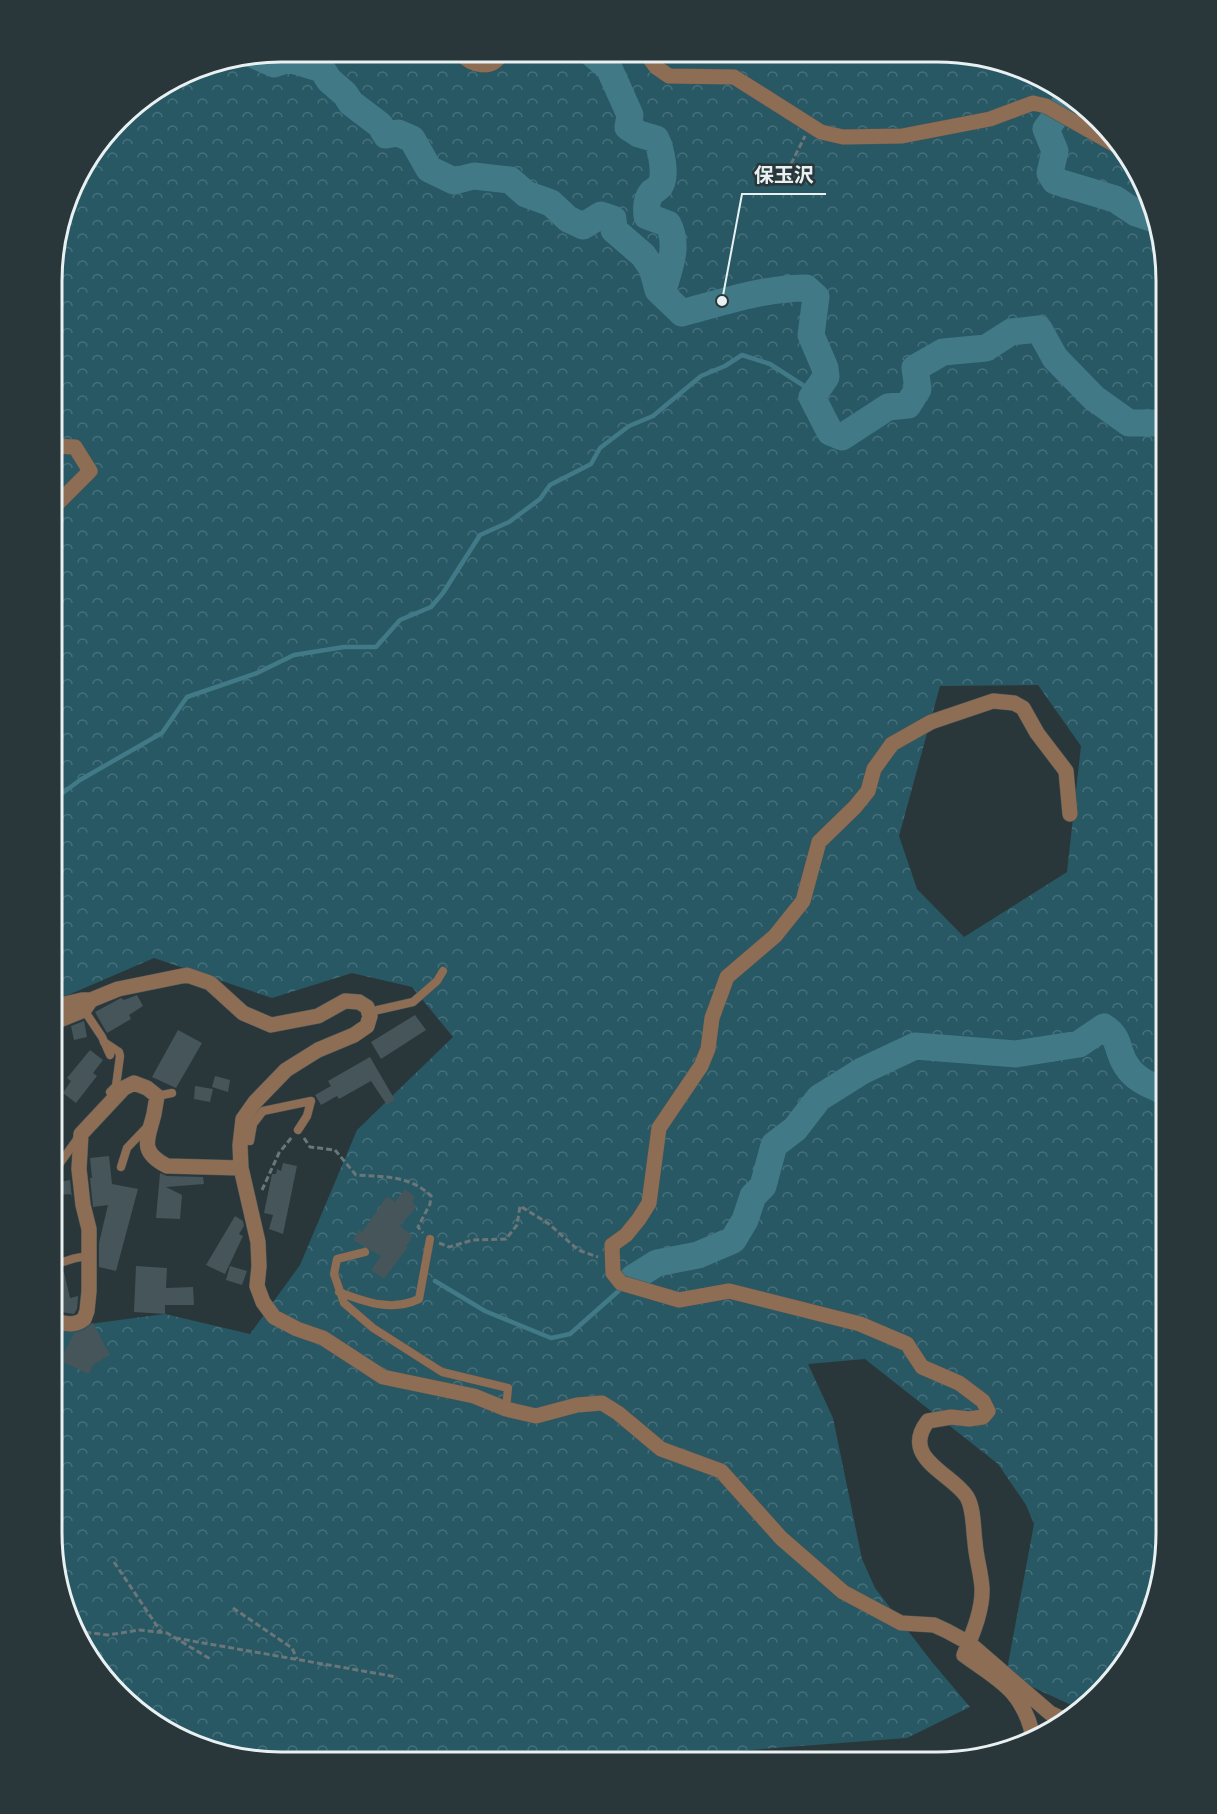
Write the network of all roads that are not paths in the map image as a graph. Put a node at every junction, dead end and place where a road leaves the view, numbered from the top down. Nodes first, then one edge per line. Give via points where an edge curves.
1 (472, 62) edge
2 (494, 62) edge
3 (652, 62) edge
4 (1102, 138) edge
5 (62, 446) edge
6 (62, 499) edge
7 (1070, 814) dead end
8 (443, 971) dead end
9 (62, 1005) edge
10 (87, 1005) junction
11 (369, 1012) junction
12 (62, 1018) edge
13 (104, 1042) junction
14 (110, 1055) dead end
15 (104, 1109) junction
16 (150, 1124) junction
17 (298, 1130) road end
18 (81, 1134) junction
19 (241, 1140) junction
20 (62, 1160) edge
21 (121, 1167) dead end
22 (241, 1168) junction
23 (430, 1239) road end
24 (365, 1252) dead end
25 (89, 1257) junction
26 (62, 1263) edge
27 (339, 1292) junction
28 (62, 1323) edge
29 (506, 1409) junction
30 (969, 1643) junction
31 (1057, 1716) edge
32 (1032, 1731) edge

1 - 2 street
3 - 4 street via 669,76 734,77 821,132 843,137 902,136 990,119 1033,104 1046,106
5 - 6 street via 75,447 90,471
7 - 30 street via 1065,771 1023,708 1014,703 993,701 962,711 892,744 874,769 868,791 819,842 803,902 775,936 727,977 701,1066 659,1128 649,1203 633,1227 612,1245 613,1273 621,1282 679,1300 729,1291 861,1324 907,1344 922,1367 959,1383 983,1401 988,1412 983,1417 928,1420 921,1436 928,1462 967,1496 971,1509 982,1590
8 - 11 lane via 413,1002
9 - 10 street via 82,1000
10 - 11 street via 118,989 186,975 210,983 243,1013 271,1025 318,1016 345,1001 359,1002
10 - 12 street
10 - 13 lane
11 - 19 street via 368,1026 286,1070 243,1119
13 - 14 lane
13 - 15 lane via 120,1056 116,1086 100,1103
15 - 16 street via 134,1083 164,1094
15 - 18 street
16 - 21 lane via 127,1148
16 - 22 street via 146,1144 150,1154 167,1166
17 - 19 lane via 310,1101 263,1112 253,1124 250,1141
18 - 20 lane
18 - 25 street via 79,1169 89,1229
19 - 22 street
22 - 29 street via 258,1242 257,1286 274,1317 323,1338 383,1377 474,1396
23 - 27 lane via 418,1299 406,1305 387,1306
24 - 27 lane via 337,1259 334,1274
25 - 26 lane
25 - 28 street via 84,1319
27 - 29 lane via 344,1303 373,1328 441,1372 508,1388
29 - 30 street via 536,1416 602,1403 661,1449 721,1471 781,1538 843,1592 901,1623 934,1625
30 - 31 street
30 - 32 street via 964,1655 1016,1694 1027,1711

